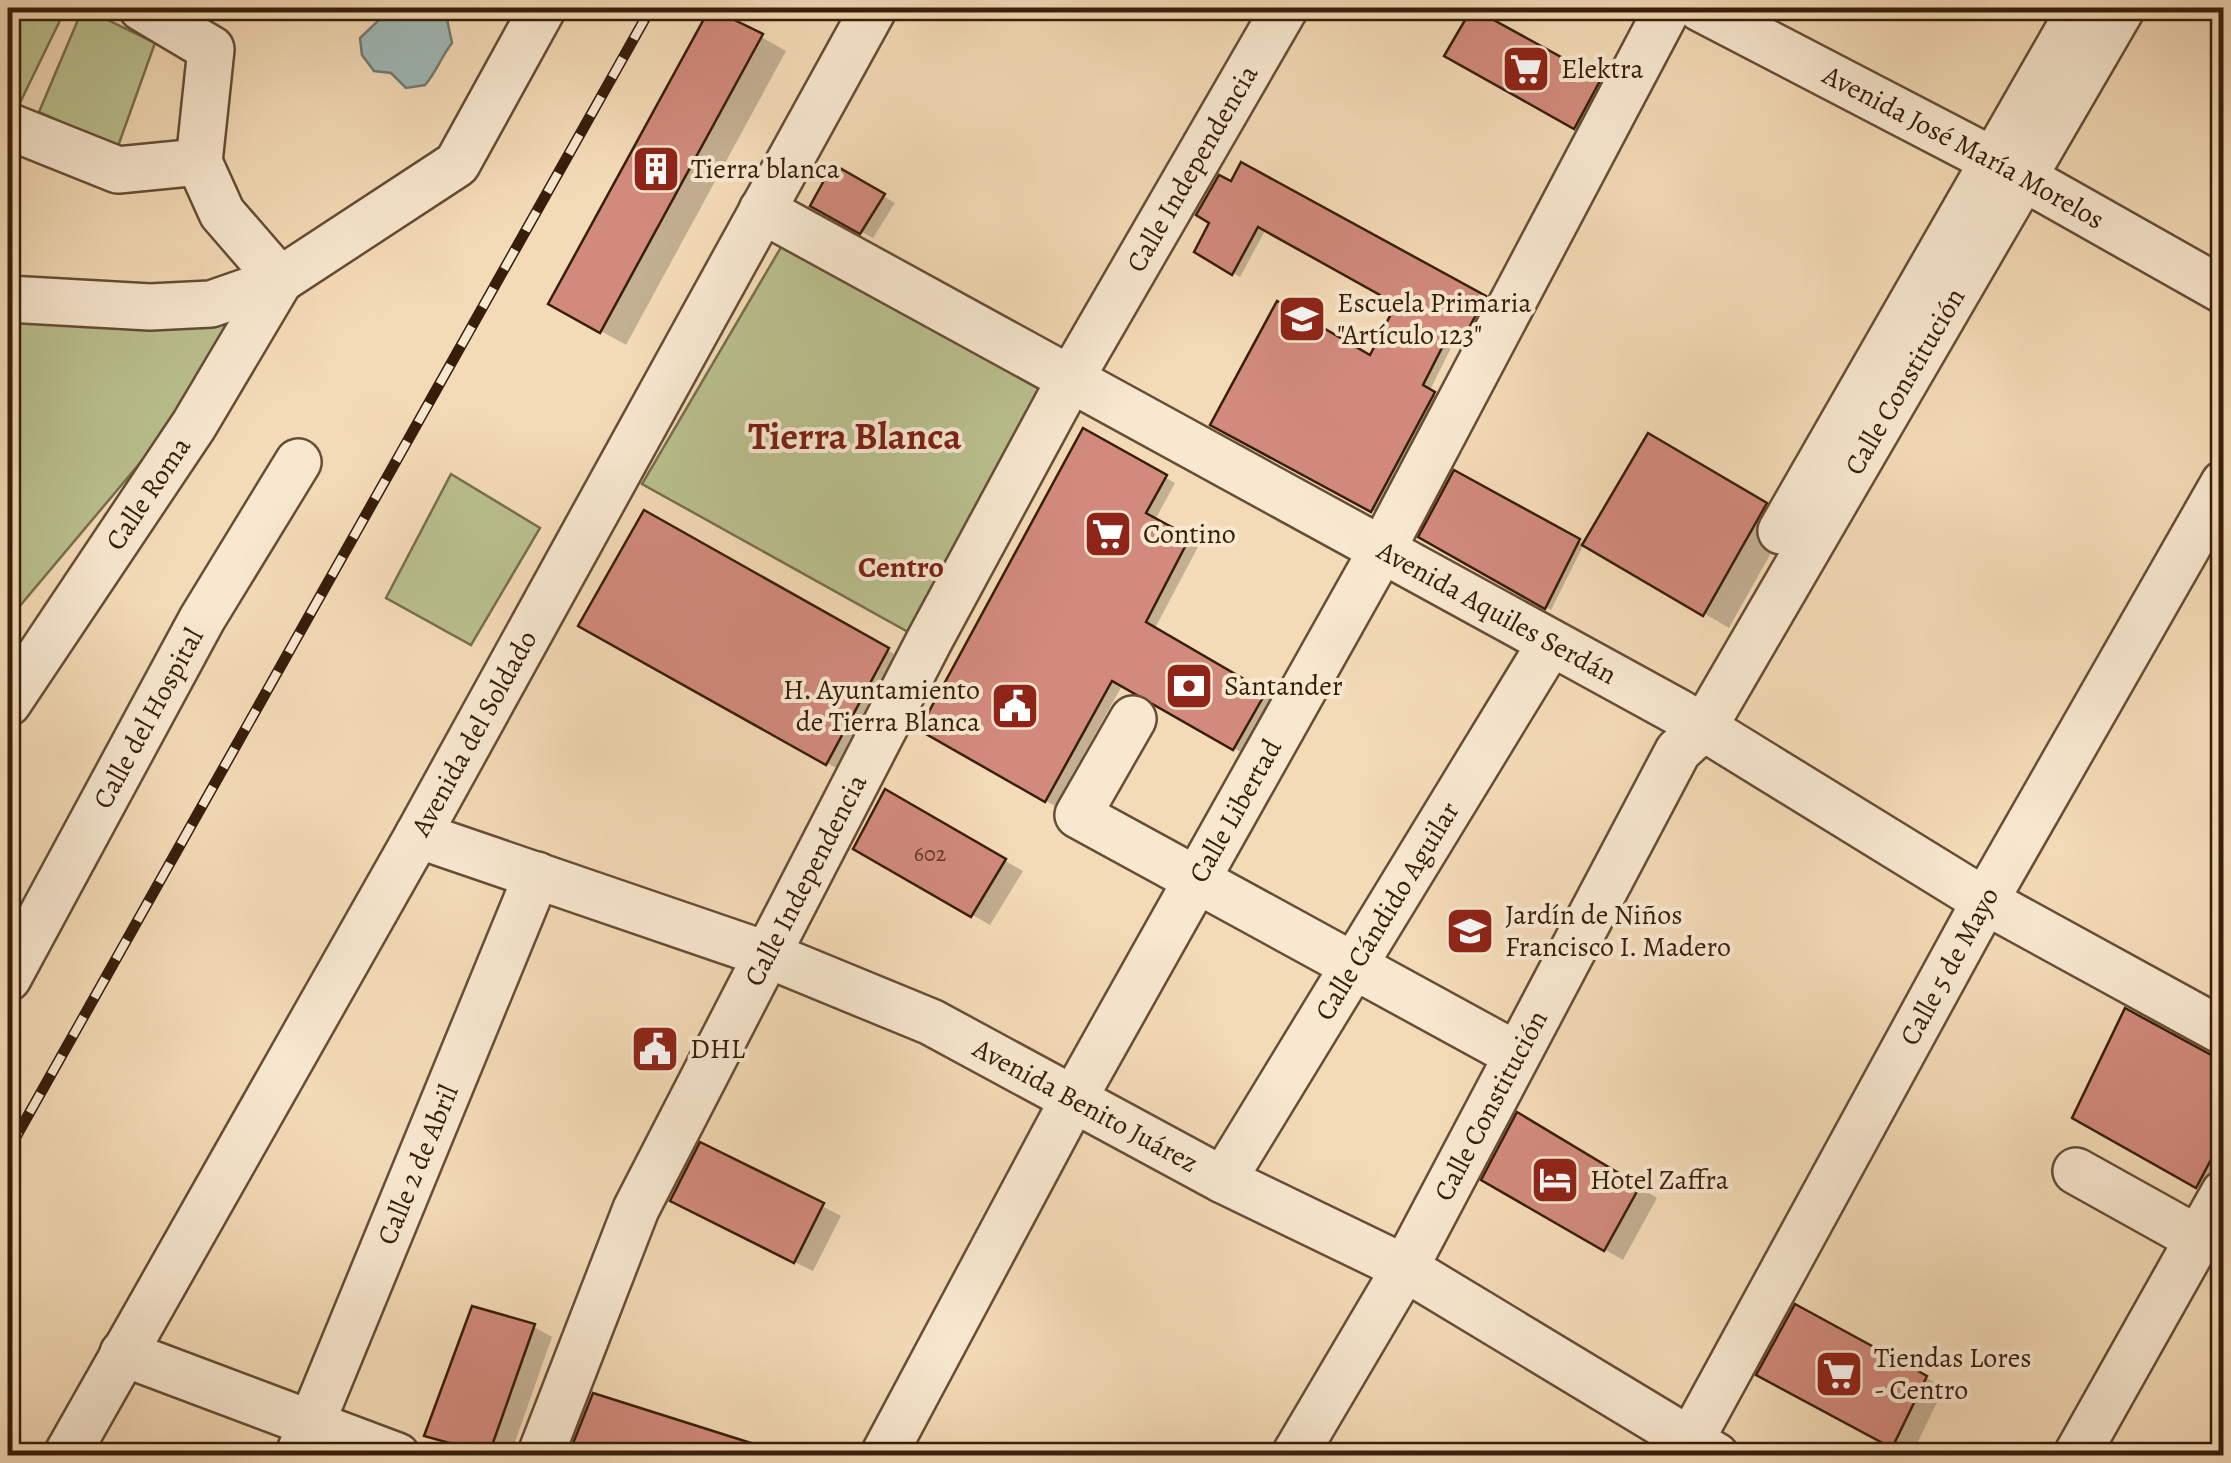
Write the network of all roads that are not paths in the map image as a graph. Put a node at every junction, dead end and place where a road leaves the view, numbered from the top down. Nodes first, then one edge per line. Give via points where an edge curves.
1 (142, 8) edge
2 (544, 8) edge
3 (874, 8) edge
4 (1285, 8) edge
5 (1668, 8) edge
6 (1700, 8) edge
7 (2080, 8) edge
8 (2122, 8) edge
9 (8, 126) edge
10 (198, 162) junction
11 (2008, 169) junction
12 (762, 210) junction
13 (280, 280) junction
14 (2224, 291) edge
15 (8, 299) edge
16 (1070, 378) junction
17 (298, 462) dead end
18 (2224, 482) edge
19 (1382, 548) junction
20 (1550, 644) junction
21 (8, 703) edge
22 (1133, 719) dead end
23 (1686, 730) junction
24 (418, 835) junction
25 (538, 875) junction
26 (1195, 882) junction
27 (1985, 901) junction
28 (768, 954) junction
29 (1353, 968) junction
30 (8, 978) edge
31 (2224, 1032) edge
32 (1515, 1054) junction
33 (1072, 1100) junction
34 (2076, 1170) dead end
35 (1224, 1180) junction
36 (2224, 1194) edge
37 (2198, 1239) junction
38 (1405, 1268) junction
39 (123, 1352) junction
40 (304, 1440) edge
41 (1696, 1451) edge
42 (66, 1456) edge
43 (397, 1456) edge
44 (540, 1456) edge
45 (883, 1456) edge
46 (1294, 1456) edge
47 (2076, 1456) edge

1 - 10 street via 211,49
2 - 13 street via 457,164
3 - 12 street, Avenida del Soldado
4 - 16 street, Calle Independencia
5 - 19 street, Calle Libertad
6 - 11 street, Avenida José María Morelos
7 - 11 street, Calle Constitución
8 - 11 street, Calle Constitución
9 - 10 street via 118,170
10 - 13 street via 222,213
11 - 14 street, Avenida José María Morelos
11 - 23 street, Calle Constitución
12 - 16 street, Avenida Aquiles Serdán
12 - 24 street, Avenida del Soldado
13 - 15 street via 210,304
13 - 21 street, Calle Roma via 194,426
16 - 19 street, Avenida Aquiles Serdán
16 - 28 street, Calle Independencia
17 - 30 street, Calle del Hospital via 202,619
18 - 27 street, Calle 5 de Mayo
19 - 20 street, Avenida Aquiles Serdán
19 - 26 street, Calle Libertad
20 - 23 street, Avenida Aquiles Serdán
20 - 29 street, Calle Cándido Aguilar
22 - 26 street via 1078,815
23 - 27 street, Avenida Aquiles Serdán
23 - 32 street, Calle Constitución
24 - 25 street, Avenida Benito Juárez
24 - 39 street, Avenida del Soldado
25 - 28 street, Avenida Benito Juárez
25 - 40 street, Calle 2 de Abril
26 - 29 street
26 - 33 street, Calle Libertad
27 - 31 street, Avenida Aquiles Serdán
27 - 41 street, Calle 5 de Mayo
28 - 33 street, Avenida Benito Juárez via 931,1022
28 - 44 street, Calle Independencia via 636,1209
29 - 32 street
29 - 35 street, Calle Cándido Aguilar
32 - 38 street, Calle Constitución
33 - 35 street, Avenida Benito Juárez
33 - 45 street, Calle Libertad
34 - 37 street
35 - 38 street, Avenida Benito Juárez
36 - 37 street
37 - 47 street
38 - 41 street, Avenida Benito Juárez
38 - 46 street, Calle Constitución
39 - 40 street
39 - 42 street, Avenida del Soldado
40 - 43 street

